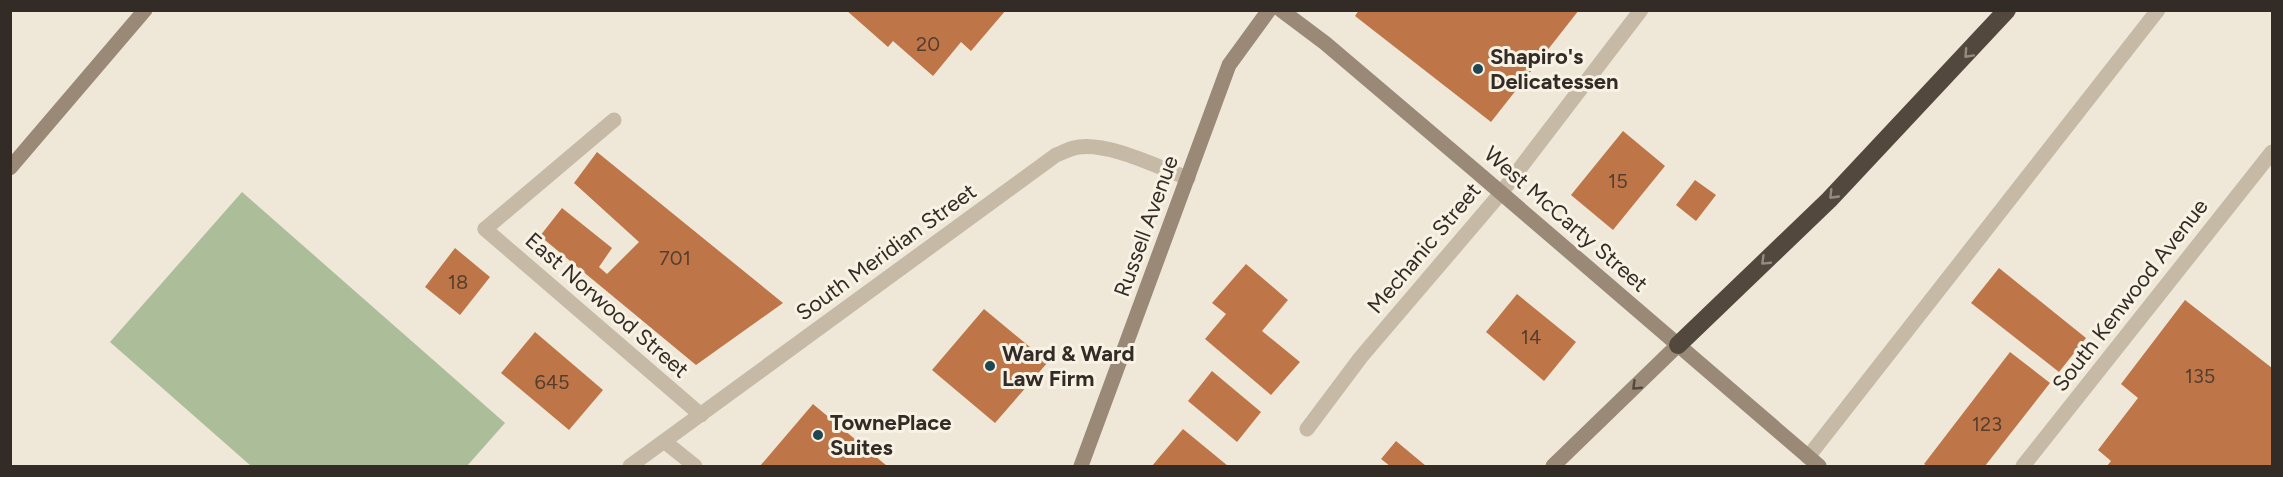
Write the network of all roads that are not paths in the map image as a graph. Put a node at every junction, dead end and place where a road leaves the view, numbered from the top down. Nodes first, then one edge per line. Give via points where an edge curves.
1 (145, 10) edge
2 (1269, 10) edge
3 (1281, 10) edge
4 (1641, 10) edge
5 (2007, 10) edge
6 (2158, 10) edge
7 (614, 120) dead end
8 (2272, 152) edge
9 (10, 168) edge
10 (1188, 178) junction
11 (1501, 193) junction
12 (1678, 345) junction
13 (700, 415) junction
14 (1307, 429) dead end
15 (665, 442) junction
16 (1813, 462) edge
17 (630, 466) edge
18 (695, 466) edge
19 (1081, 466) edge
20 (1553, 466) edge
21 (2023, 466) edge

1 - 9 main road
2 - 10 main road, Russell Avenue via 1229,65
3 - 11 main road, West McCarty Street
4 - 11 street, Mechanic Street
5 -> 12 highway via 1829,200
6 - 16 street
7 - 13 street, East Norwood Street via 485,229
8 - 21 street, South Kenwood Avenue
10 - 13 street, South Meridian Street via 1107,150 1081,147 1056,155
10 - 19 main road, Russell Avenue
11 - 12 main road, West McCarty Street
11 - 14 street, Mechanic Street via 1361,357
12 - 16 main road, West McCarty Street
12 -> 20 main road
13 - 15 street, South Meridian Street
15 - 17 street, South Meridian Street
15 - 18 street

